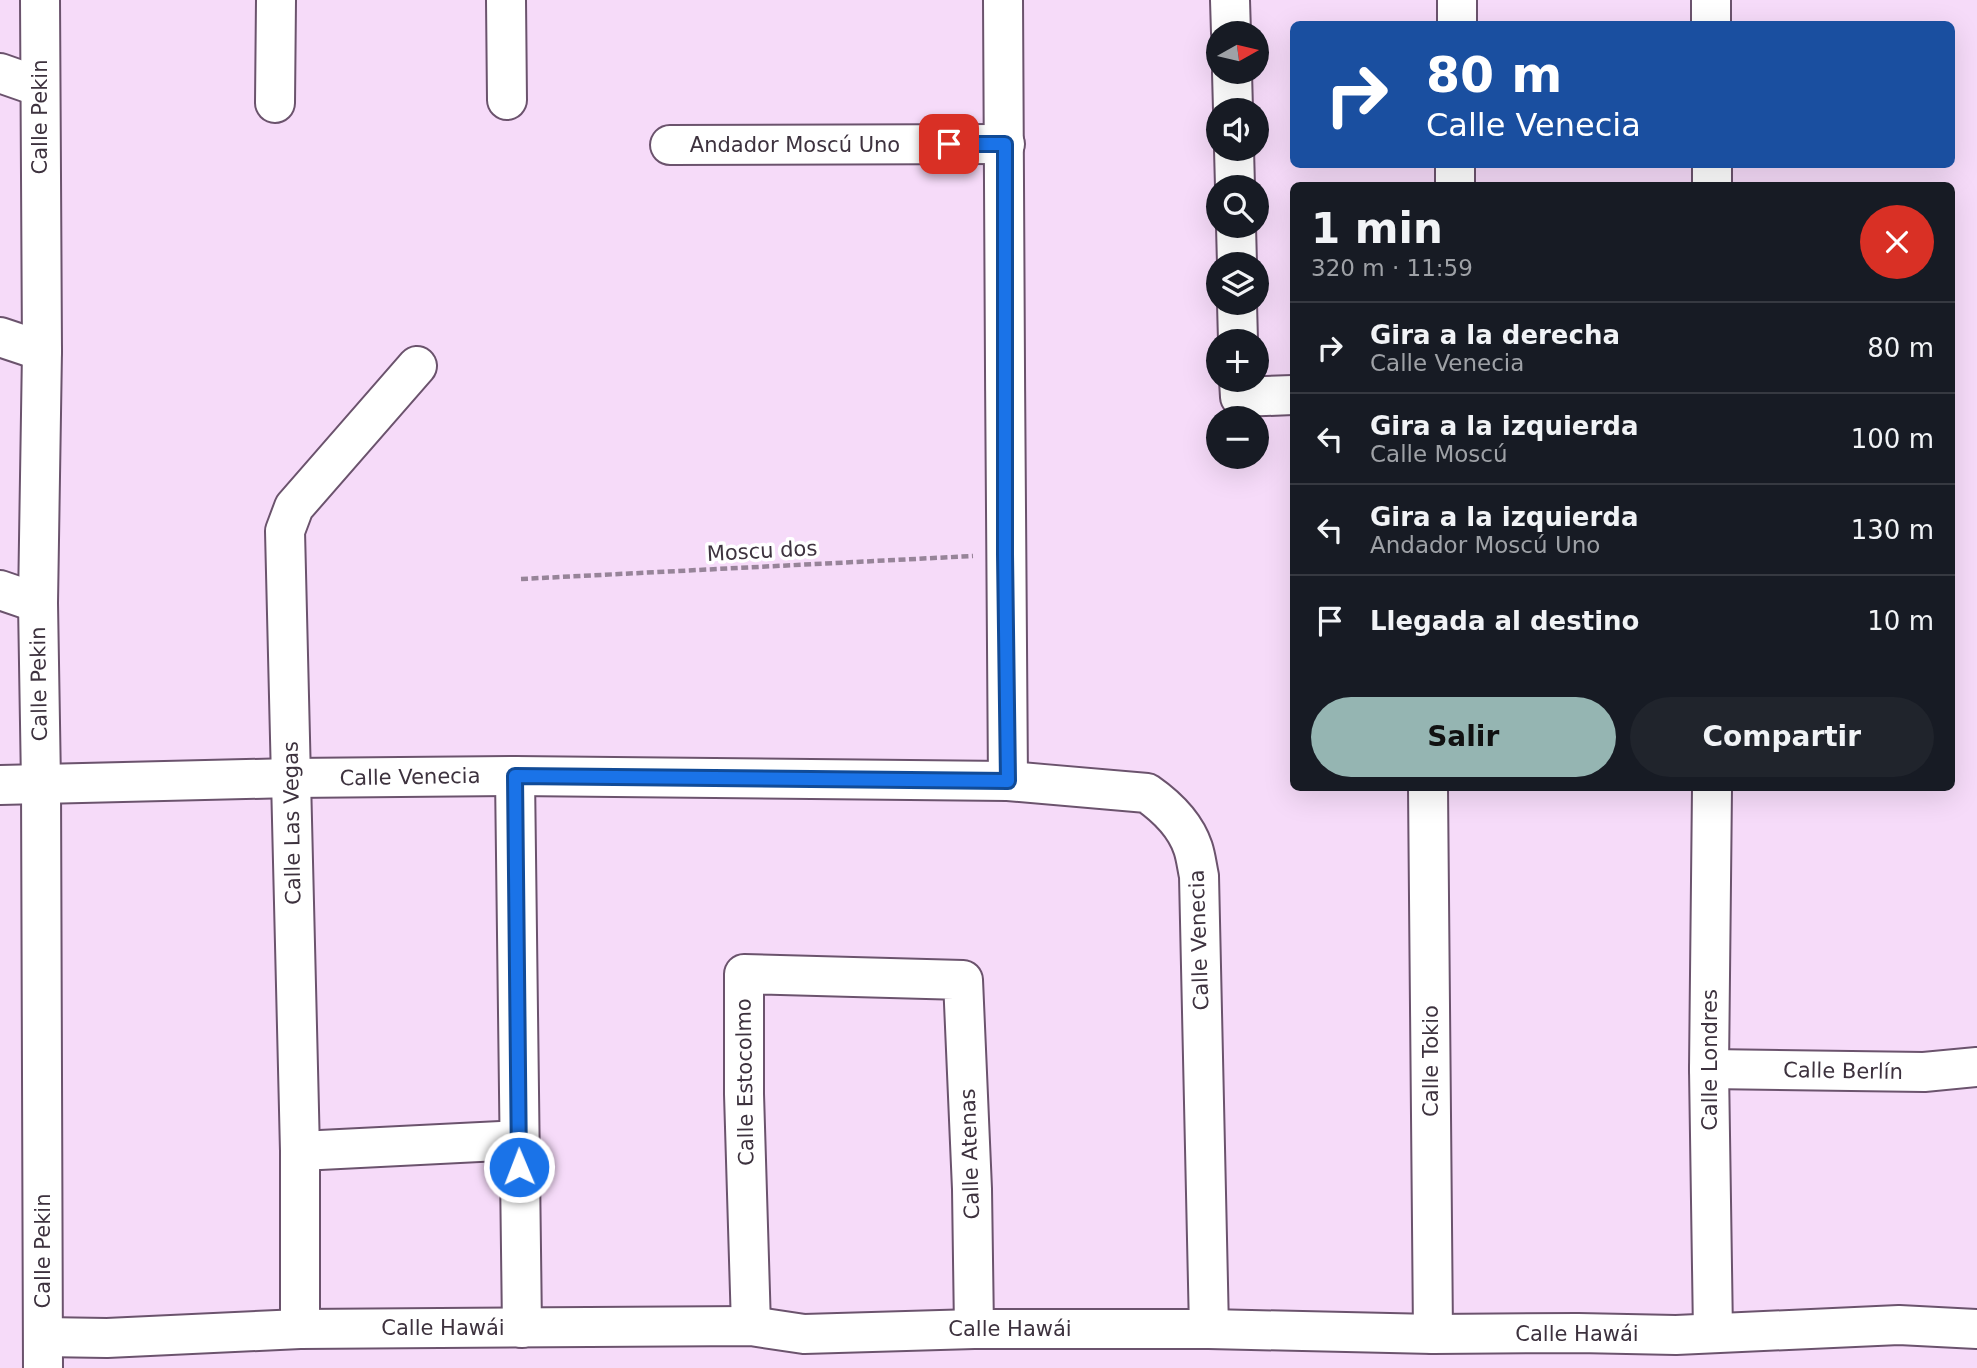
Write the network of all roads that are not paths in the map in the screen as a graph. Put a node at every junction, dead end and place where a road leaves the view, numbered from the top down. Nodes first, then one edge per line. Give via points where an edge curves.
1 (40, 0) edge
2 (276, 0) edge
3 (506, 0) edge
4 (1003, 0) edge
5 (1230, 0) edge
6 (1457, 0) edge
7 (1711, 0) edge
8 (1231, 21) edge
9 (1457, 21) edge
10 (1711, 21) edge
11 (0, 74) edge
12 (40, 87) junction
13 (507, 100) dead end
14 (275, 103) dead end
15 (1005, 144) junction
16 (670, 145) dead end
17 (0, 337) edge
18 (42, 351) junction
19 (417, 366) dead end
20 (1269, 392) edge
21 (1290, 395) edge
22 (0, 590) edge
23 (38, 603) junction
24 (515, 776) junction
25 (291, 778) junction
26 (1008, 781) junction
27 (41, 783) junction
28 (0, 785) edge
29 (1428, 791) edge
30 (1712, 791) edge
31 (963, 980) joint
32 (1977, 1067) edge
33 (1709, 1069) junction
34 (519, 1140) junction
35 (300, 1151) junction
36 (751, 1326) junction
37 (522, 1328) junction
38 (300, 1329) junction
39 (974, 1329) junction
40 (1209, 1329) junction
41 (1977, 1329) edge
42 (1713, 1333) junction
43 (1433, 1334) junction
44 (43, 1353) edge

1 - 12 street, Calle Pekin
2 - 14 street
3 - 13 street
4 - 15 street
5 - 8 street
6 - 9 street
7 - 10 street
11 - 12 street
12 - 18 street, Calle Pekin
15 - 16 street, Andador Moscú Uno
15 - 26 street
17 - 18 street
18 - 23 street, Calle Pekin
19 - 25 street, Calle Las Vegas via 294,507 285,531
20 - 21 street
22 - 23 street
23 - 27 street, Calle Pekin
24 - 25 street, Calle Venecia
24 - 26 street, Calle Venecia
24 - 34 street
25 - 27 street, Calle Venecia
25 - 35 street, Calle Las Vegas
26 - 40 street, Calle Venecia via 1147,793 1178,821 1193,847 1199,876
27 - 28 street, Calle Venecia
27 - 44 street, Calle Pekin
29 - 43 street, Calle Tokio
30 - 33 street, Calle Londres
31 - 36 street, Calle Estocolmo via 744,974
31 - 39 street, Calle Atenas
32 - 33 street, Calle Berlín via 1924,1072
33 - 42 street, Calle Londres
34 - 35 street
34 - 37 street
35 - 38 street, Calle Las Vegas
36 - 37 street, Calle Hawái
36 - 39 street, Calle Hawái via 804,1334
37 - 38 street, Calle Hawái
38 - 44 street, Calle Hawái via 107,1338
39 - 40 street, Calle Hawái
40 - 43 street, Calle Hawái
41 - 42 street, Calle Hawái via 1899,1325
42 - 43 street, Calle Hawái

